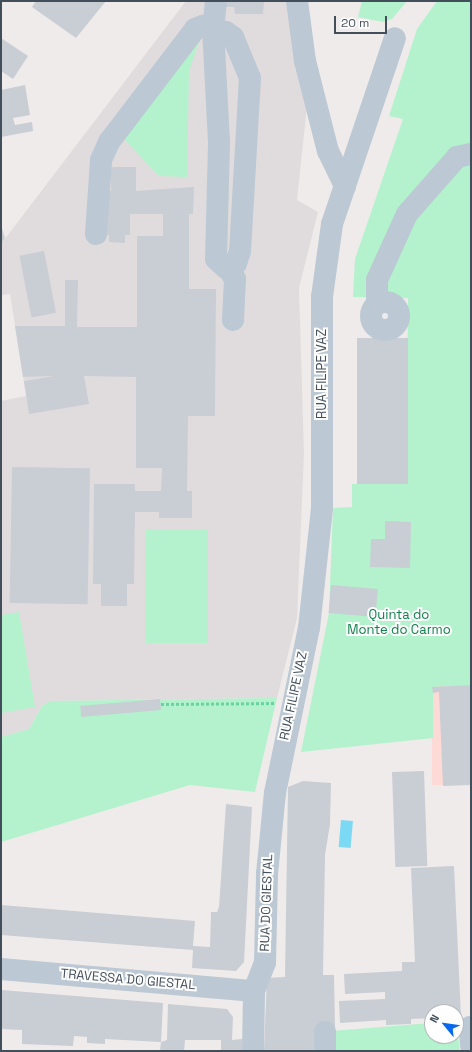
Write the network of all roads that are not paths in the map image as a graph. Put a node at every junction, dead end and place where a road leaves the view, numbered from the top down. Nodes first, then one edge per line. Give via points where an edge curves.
1 (216, 1) edge
2 (297, 1) edge
3 (213, 29) junction
4 (395, 38) dead end
5 (471, 154) edge
6 (345, 186) junction
7 (96, 234) dead end
8 (228, 268) junction
9 (377, 304) dead end
10 (233, 320) dead end
11 (282, 753) joint
12 (1, 969) edge
13 (254, 991) junction
14 (253, 1051) edge

1 - 3 street
2 - 6 street via 305,61 324,136
3 - 7 street via 200,25 194,29 109,142 101,160
3 - 8 street via 219,142 216,259
3 - 8 street via 233,37 250,78 240,251 236,263
4 - 6 street, RUA FILIPE VAZ
5 - 9 street via 457,157 408,214 377,280
6 - 11 street, RUA FILIPE VAZ via 332,224 322,297 322,508 309,628
8 - 10 street via 235,279
11 - 13 street, RUA DO GIESTAL via 270,834 265,963
12 - 13 street, TRAVESSA DO GIESTAL
13 - 14 street, RUA DO GIESTAL

